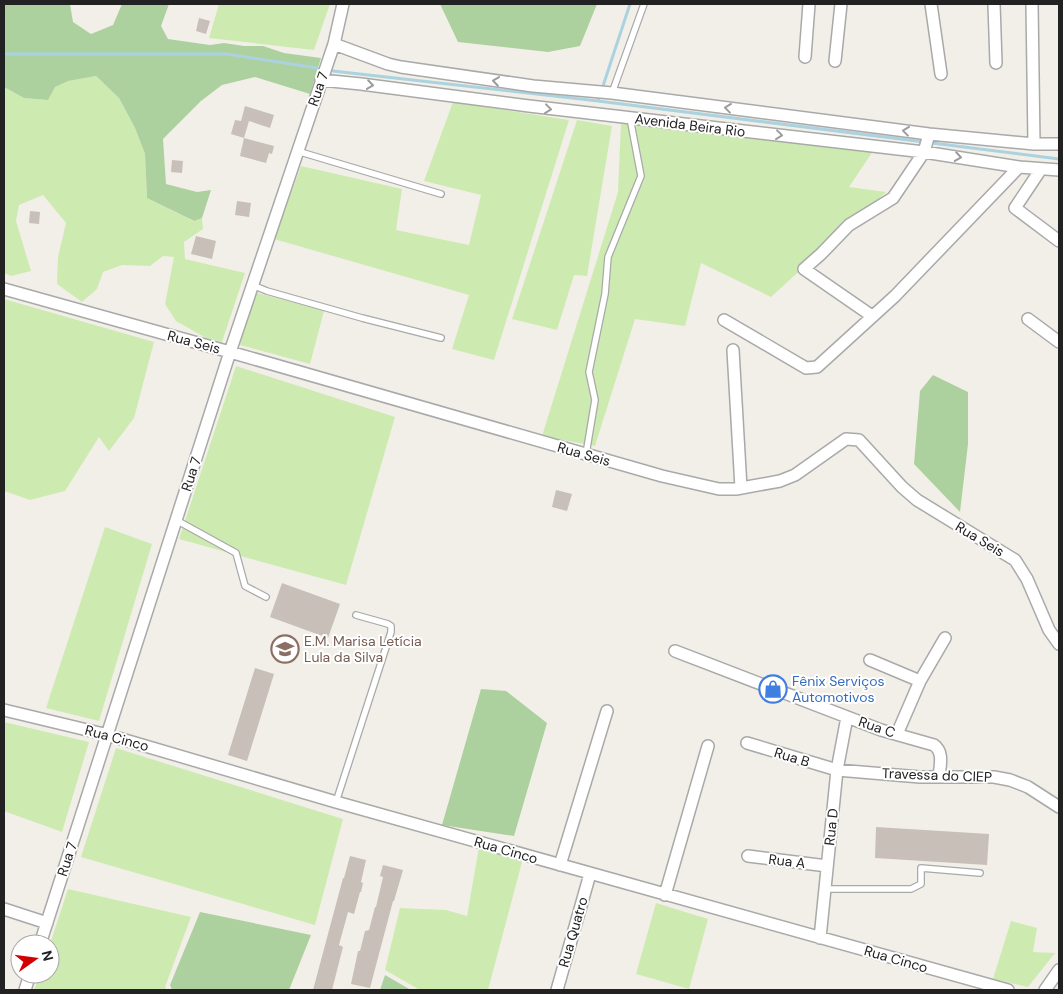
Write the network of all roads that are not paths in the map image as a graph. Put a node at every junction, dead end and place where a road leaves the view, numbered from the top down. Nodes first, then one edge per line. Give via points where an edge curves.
1 (343, 4) edge
2 (644, 4) edge
3 (809, 4) edge
4 (841, 4) edge
5 (931, 4) edge
6 (994, 4) edge
7 (1032, 4) edge
8 (334, 44) junction
9 (805, 57) dead end
10 (835, 61) dead end
11 (996, 63) dead end
12 (941, 74) dead end
13 (321, 80) junction
14 (605, 92) junction
15 (532, 95) junction
16 (630, 118) junction
17 (759, 122) junction
18 (926, 143) junction
19 (1034, 144) junction
20 (1059, 144) edge
21 (297, 151) junction
22 (1019, 167) junction
23 (1041, 169) junction
24 (1059, 170) edge
25 (441, 194) dead end
26 (1059, 241) edge
27 (252, 285) junction
28 (4, 289) edge
29 (872, 316) junction
30 (1028, 319) dead end
31 (724, 320) dead end
32 (441, 338) dead end
33 (1059, 342) edge
34 (733, 350) dead end
35 (230, 352) junction
36 (586, 454) junction
37 (742, 488) junction
38 (176, 520) junction
39 (266, 597) dead end
40 (356, 615) dead end
41 (945, 638) dead end
42 (1059, 644) edge
43 (675, 651) dead end
44 (870, 660) dead end
45 (920, 681) junction
46 (4, 710) edge
47 (607, 711) dead end
48 (847, 717) junction
49 (897, 734) junction
50 (108, 735) junction
51 (747, 743) dead end
52 (708, 746) dead end
53 (837, 770) junction
54 (939, 777) junction
55 (336, 802) junction
56 (1059, 807) edge
57 (748, 856) dead end
58 (560, 865) junction
59 (827, 866) junction
60 (590, 874) junction
61 (980, 874) dead end
62 (825, 889) junction
63 (665, 895) junction
64 (4, 909) edge
65 (47, 923) junction
66 (43, 934) edge
67 (820, 938) junction
68 (1059, 970) edge
69 (557, 990) edge
70 (1008, 990) edge
71 (1045, 990) edge

1 - 8 street, Rua 7
2 - 14 lane
3 - 9 street
4 - 10 street
5 - 12 street
6 - 11 street
7 - 19 street
8 - 13 street, Rua 7
15 -> 8 street, Avenida Beira Rio via 388,64
13 -> 15 street, Avenida Beira Rio
13 - 21 street, Rua 7
14 - 15 street, Avenida Beira Rio
17 -> 14 street, Avenida Beira Rio
15 -> 16 street, Avenida Beira Rio
16 - 17 street, Avenida Beira Rio
16 - 36 lane via 641,176 608,257 605,294 589,372 595,400
17 -> 18 street, Avenida Beira Rio
18 -> 17 street, Avenida Beira Rio
18 - 19 street, Avenida Beira Rio
18 -> 22 street, Avenida Beira Rio
18 - 29 street via 893,198 849,225 804,269
19 - 20 street, Avenida Beira Rio
21 - 25 lane
21 - 27 street, Rua 7
22 - 23 street, Avenida Beira Rio
22 - 29 street via 926,265
23 - 24 street, Avenida Beira Rio
23 - 26 street via 1015,208
27 - 32 lane via 353,316
27 - 35 street, Rua 7
28 - 35 street, Rua Seis
29 - 31 street via 824,361 812,368 806,368
30 - 33 street
34 - 37 street
35 - 36 street, Rua Seis
35 - 38 street, Rua 7
36 - 37 street, Rua Seis via 719,489
37 - 42 street, Rua Seis via 795,475 846,439 859,440 917,500 1015,560
38 - 39 lane via 236,553 245,586
38 - 50 street, Rua 7
40 - 55 lane via 388,624 391,632
41 - 45 street
43 - 48 street, Rua C
44 - 45 street
45 - 49 street
46 - 50 street, Rua Cinco
47 - 58 street
48 - 49 street, Rua C
48 - 53 street, Rua D
49 - 54 street, Rua C via 939,748
50 - 55 street, Rua Cinco
50 - 65 street, Rua 7
51 - 53 street, Rua B
52 - 63 street
53 - 54 street, Travessa do CIEP
53 - 59 street, Rua D
54 - 56 street, Travessa do CIEP via 1010,780 1028,787
55 - 58 street, Rua Cinco
57 - 59 street, Rua A
58 - 60 street, Rua Cinco
59 - 62 street, Rua D
60 - 63 street, Rua Cinco
60 - 69 street, Rua Quatro
61 - 62 lane via 921,868 921,884 911,889
62 - 67 street, Rua D
63 - 67 street, Rua Cinco
64 - 65 street
65 - 66 street, Rua 7
67 - 70 street, Rua Cinco
68 - 71 street

